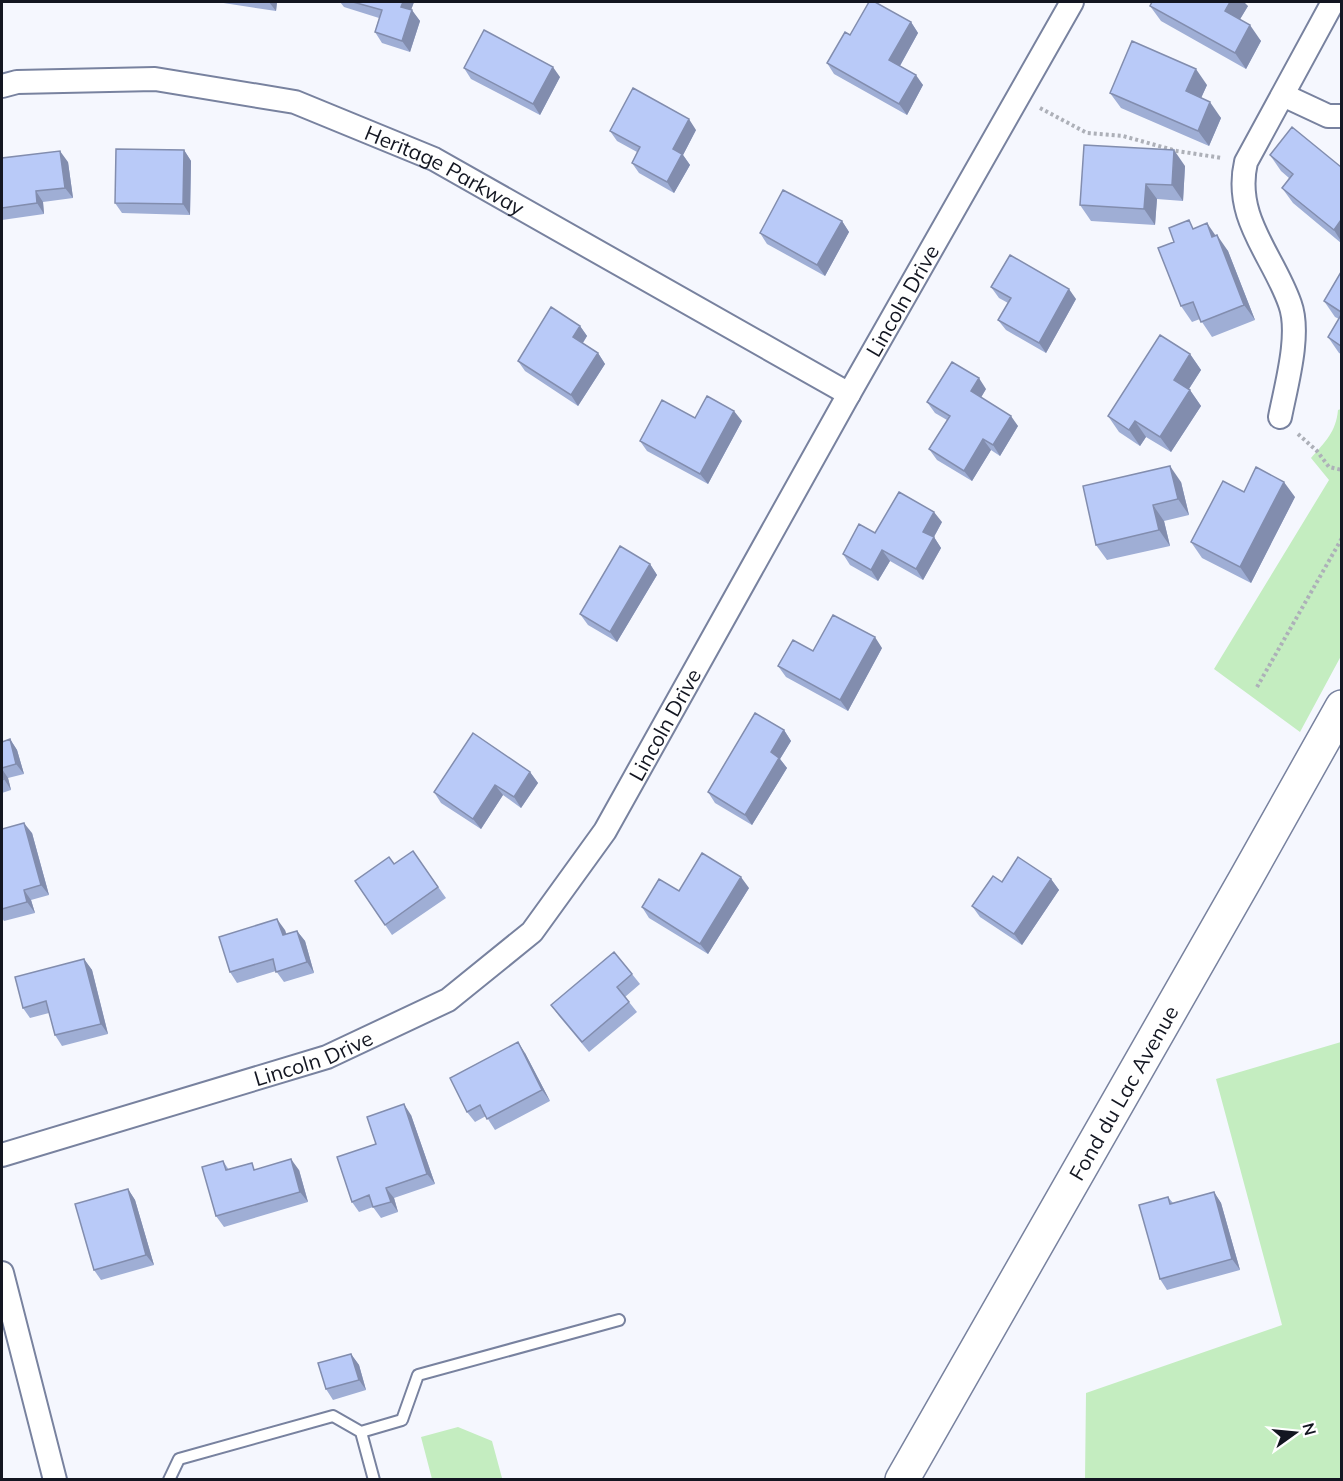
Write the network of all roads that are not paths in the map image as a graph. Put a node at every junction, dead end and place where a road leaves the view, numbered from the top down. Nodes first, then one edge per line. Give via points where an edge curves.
1 (1072, 2) edge
2 (1334, 12) edge
3 (2, 86) edge
4 (1283, 95) junction
5 (1341, 116) edge
6 (849, 394) junction
7 (1280, 417) road end
8 (1341, 707) edge
9 (2, 1155) edge
10 (2, 1273) edge
11 (619, 1320) dead end
12 (361, 1432) junction
13 (55, 1479) edge
14 (169, 1479) edge
15 (374, 1479) edge
16 (902, 1479) edge

1 - 6 street, Lincoln Drive
2 - 4 street
3 - 6 street, Heritage Parkway via 17,82 155,79 295,102 434,159
4 - 5 street via 1328,116
4 - 7 street via 1246,162 1242,180 1244,203 1290,305 1294,326
6 - 9 street, Lincoln Drive via 605,831 532,932 448,1000 327,1057
8 - 16 main road, Fond du Lac Avenue
10 - 13 street
11 - 12 lane via 418,1375 402,1420
12 - 14 lane via 333,1416 179,1459
12 - 15 lane

